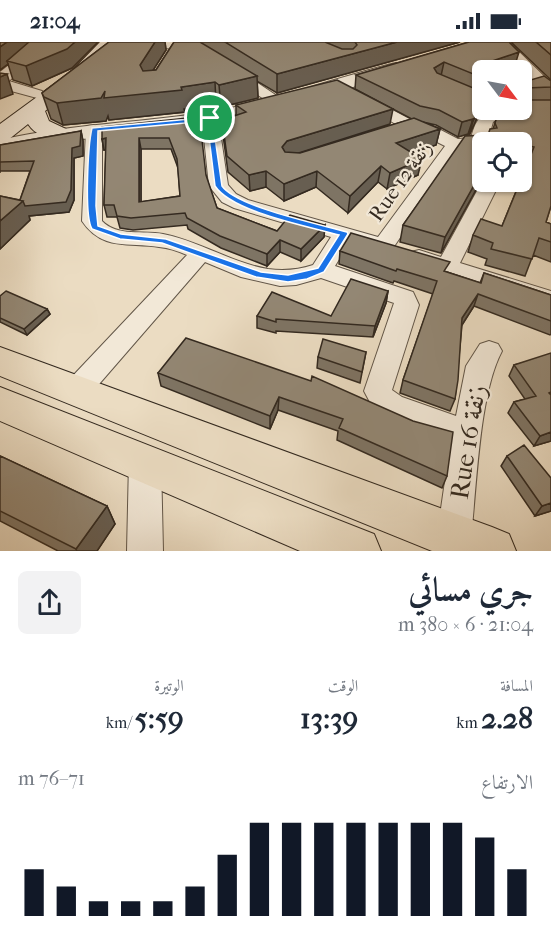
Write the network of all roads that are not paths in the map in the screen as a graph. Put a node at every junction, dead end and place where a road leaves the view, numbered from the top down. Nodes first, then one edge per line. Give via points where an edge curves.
1 (46, 42) edge
2 (93, 42) edge
3 (110, 42) edge
4 (141, 42) edge
5 (502, 42) edge
6 (178, 45) junction
7 (520, 60) edge
8 (168, 62) edge
9 (418, 62) edge
10 (532, 66) edge
11 (532, 72) edge
12 (551, 72) edge
13 (345, 80) junction
14 (551, 91) edge
15 (35, 102) junction
16 (278, 102) junction
17 (210, 118) junction
18 (0, 119) edge
19 (410, 126) junction
20 (94, 130) junction
21 (389, 132) edge
22 (58, 134) junction
23 (2, 142) edge
24 (472, 143) edge
25 (455, 144) junction
26 (486, 192) edge
27 (344, 234) junction
28 (383, 246) junction
29 (201, 253) junction
30 (448, 265) junction
31 (321, 270) junction
32 (551, 300) edge
33 (489, 351) dead end
34 (0, 361) edge
35 (77, 390) junction
36 (0, 403) edge
37 (467, 433) junction
38 (145, 462) junction
39 (454, 536) junction
40 (145, 551) edge
41 (357, 551) edge
42 (492, 551) edge

1 - 15 street via 1,81
2 - 15 main road
3 - 15 main road via 84,71
4 - 6 street
5 - 7 street
6 - 8 street
6 - 16 street via 197,50
9 - 13 street
10 - 12 street
11 - 14 street
13 - 16 street
13 - 19 street
15 - 18 main road
15 - 22 main road via 34,117 41,127
15 - 23 main road
16 - 17 street
17 - 20 street
17 - 27 street via 223,193 241,204
19 - 21 street
19 - 25 street
20 - 22 street
20 - 29 street via 95,227 110,234 163,241
22 - 23 street
24 - 25 street
25 - 28 street, Rue 12 زنقة
26 - 30 street
27 - 28 street
27 - 31 street
28 - 30 street
29 - 31 street via 278,278
29 - 35 street
30 - 32 street
31 - 37 street via 404,298 407,304 378,390 380,396 392,406
33 - 37 street, Rue 16 زنقة via 480,366
34 - 35 main road
35 - 39 main road
36 - 38 main road
37 - 39 street, Rue 16 زنقة
38 - 40 street
38 - 41 main road
39 - 42 main road

